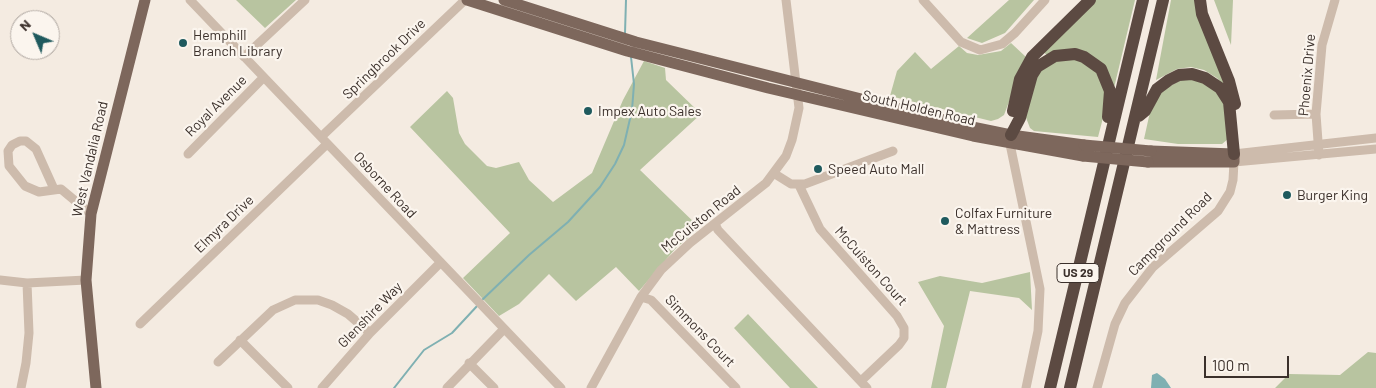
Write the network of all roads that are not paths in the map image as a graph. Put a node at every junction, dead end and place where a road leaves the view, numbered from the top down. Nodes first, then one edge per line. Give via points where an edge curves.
1 (145, 0) edge
2 (190, 0) edge
3 (305, 0) edge
4 (466, 0) edge
5 (504, 0) edge
6 (786, 0) edge
7 (923, 0) edge
8 (1045, 0) edge
9 (1090, 0) edge
10 (1143, 0) edge
11 (1164, 0) edge
12 (1200, 0) edge
13 (1335, 0) edge
14 (244, 58) junction
15 (263, 78) junction
16 (796, 83) junction
17 (798, 95) junction
18 (1316, 114) junction
19 (1274, 115) dead end
20 (1136, 119) junction
21 (1376, 138) edge
22 (324, 140) junction
23 (1010, 140) junction
24 (1318, 143) junction
25 (1376, 149) edge
26 (893, 151) dead end
27 (188, 154) dead end
28 (1319, 155) junction
29 (1105, 158) junction
30 (1234, 158) junction
31 (775, 174) junction
32 (799, 186) junction
33 (54, 189) junction
34 (91, 214) junction
35 (715, 224) junction
36 (440, 263) junction
37 (0, 280) edge
38 (86, 280) junction
39 (28, 283) junction
40 (641, 297) junction
41 (140, 324) dead end
42 (504, 329) junction
43 (370, 333) junction
44 (240, 340) junction
45 (218, 362) dead end
46 (469, 363) junction
47 (864, 385) edge
48 (21, 388) edge
49 (96, 388) edge
50 (288, 388) edge
51 (322, 388) edge
52 (446, 388) edge
53 (494, 388) edge
54 (561, 388) edge
55 (591, 388) edge
56 (736, 388) edge
57 (1026, 388) edge
58 (1050, 388) edge
59 (1070, 388) edge
60 (1097, 388) edge

1 - 34 main road, West Vandalia Road
2 - 14 street, Osborne Road
3 - 14 street
4 - 17 main road, South Holden Road via 630,51
4 - 22 street, Springbrook Drive
5 - 16 main road, South Holden Road via 636,42
6 - 16 street, McCuiston Road
7 - 8 street via 961,42 980,50 1002,44
9 - 23 highway via 1042,45 1025,68 1014,104
10 - 29 highway, US 29
11 - 20 highway, US 29
12 - 30 highway via 1202,14 1236,107 1238,130
13 - 18 street, Phoenix Drive via 1322,45
14 - 15 street, Osborne Road
15 - 22 street, Osborne Road
15 - 27 street, Royal Avenue
16 - 17 street, McCuiston Road
16 - 23 main road, South Holden Road
17 - 23 main road, South Holden Road
17 - 31 street, McCuiston Road via 799,108 792,140
18 - 19 street
18 - 24 street, Phoenix Drive
20 - 30 highway via 1145,111 1157,89 1169,80 1192,74 1205,78 1220,88 1229,102
20 - 59 highway, US 29
21 - 24 street, South Holden Road
22 - 36 street, Osborne Road
22 - 41 street, Elmyra Drive
23 - 29 highway via 1037,67 1055,56 1075,54 1101,69 1110,91 1103,144
23 - 30 main road, South Holden Road, bridge via 1084,151
23 - 57 street via 1040,289 1038,332
24 - 28 street, Phoenix Drive
24 - 30 street, South Holden Road
25 - 28 street, South Holden Road
26 - 32 street
28 - 30 street, South Holden Road
29 - 58 highway, US 29
30 - 60 street, Campground Road via 1230,192 1218,211 1153,267 1125,303 1114,324
31 - 32 street
31 - 35 street, McCuiston Road
32 - 47 street, McCuiston Court via 820,229 904,328 902,342
33 - 33 street via 31,190 18,179 7,158 12,145 20,140 36,149
33 - 34 street via 61,189
34 - 38 main road, West Vandalia Road
35 - 40 street, McCuiston Road via 671,260
35 - 47 street, McCuiston Court
36 - 42 street, Osborne Road
36 - 43 street, Glenshire Way
37 - 39 street
38 - 39 street
38 - 49 main road, West Vandalia Road
39 - 48 street via 29,333
40 - 55 street, McCuiston Road
40 - 56 street, Simmons Court via 651,300
42 - 46 street
42 - 54 street, Osborne Road
43 - 44 street via 332,305 305,299 284,303
43 - 51 street, Glenshire Way
44 - 45 street
44 - 50 street
46 - 52 street
46 - 53 street

